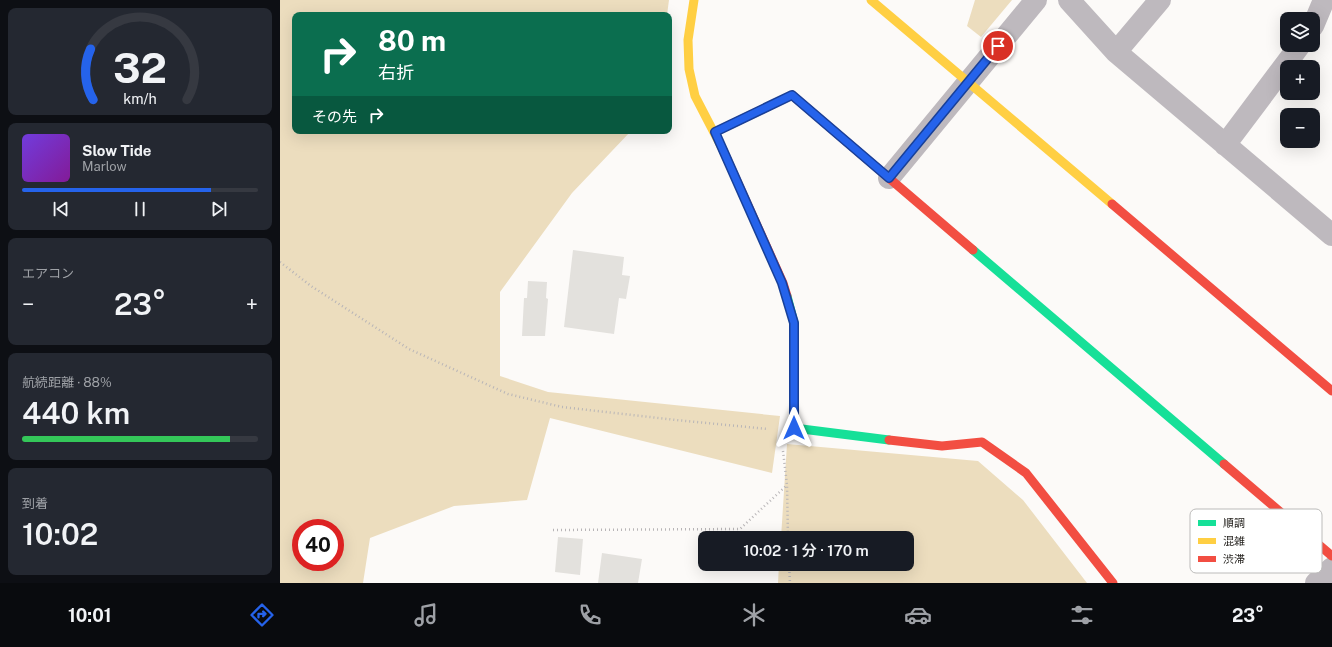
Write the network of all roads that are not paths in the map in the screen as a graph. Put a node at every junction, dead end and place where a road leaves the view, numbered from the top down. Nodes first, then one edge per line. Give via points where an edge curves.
1 (694, 0) edge
2 (871, 0) edge
3 (1036, 0) edge
4 (1069, 0) edge
5 (1160, 0) edge
6 (1324, 0) edge
7 (1319, 12) edge
8 (1116, 52) junction
9 (1295, 52) edge
10 (967, 82) junction
11 (715, 132) junction
12 (1225, 145) junction
13 (889, 178) junction
14 (1332, 235) edge
15 (1332, 391) edge
16 (1277, 509) edge
17 (1322, 547) edge
18 (1332, 556) edge
19 (1332, 568) edge
20 (1113, 583) edge
21 (1316, 583) edge

1 - 11 street via 688,40 689,69 695,96
2 - 10 street
3 - 10 street
4 - 8 street
5 - 8 street
6 - 7 street
8 - 12 street
9 - 12 street
10 - 13 street
10 - 15 street
11 - 13 street via 792,95
11 - 20 street via 782,283 794,323 791,429 942,446 982,442 1026,473
12 - 14 street
13 - 16 street
17 - 18 street
19 - 21 street

